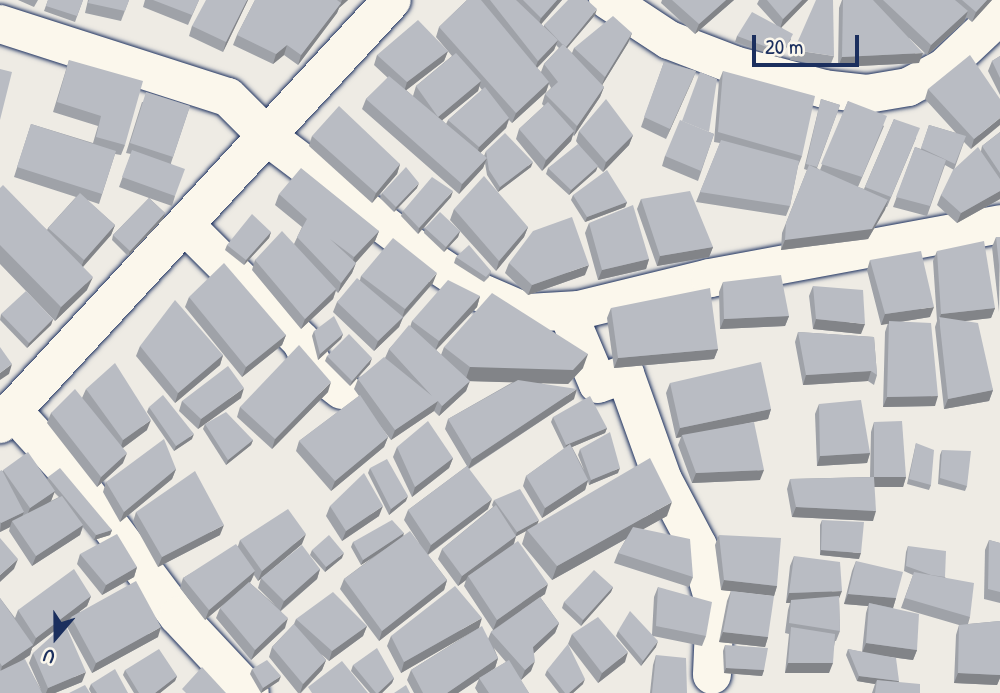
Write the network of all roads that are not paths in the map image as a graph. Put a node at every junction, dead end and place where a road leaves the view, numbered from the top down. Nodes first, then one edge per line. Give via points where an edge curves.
1 (393, 0) edge
2 (608, 0) edge
3 (1000, 15) edge
4 (0, 24) edge
5 (268, 137) junction
6 (1000, 224) edge
7 (186, 226) junction
8 (567, 311) junction
9 (342, 390) dead end
10 (6, 417) edge
11 (712, 675) dead end
12 (250, 693) edge

1 - 5 main road
2 - 3 main road via 668,40 696,51 824,89 867,94 908,87 944,68
4 - 5 main road via 207,87 240,107
5 - 7 main road
5 - 8 main road via 477,290 528,313
6 - 8 main road via 710,278
7 - 9 main road via 301,341 315,369
7 - 10 main road
8 - 11 main road via 598,384 625,374 663,480 698,547 715,605
10 - 12 main road via 75,479 178,616

